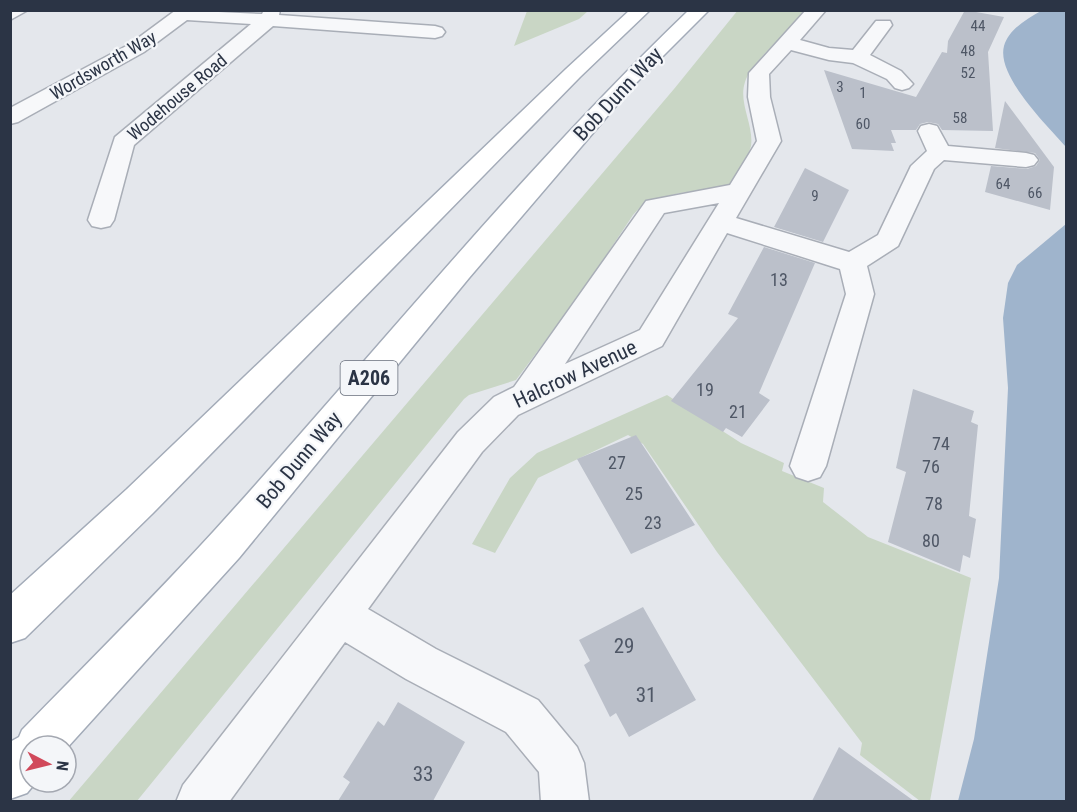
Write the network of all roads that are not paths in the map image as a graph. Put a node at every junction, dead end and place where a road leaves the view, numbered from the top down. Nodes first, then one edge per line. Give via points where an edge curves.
1 (19, 10) edge
2 (641, 10) edge
3 (700, 10) edge
4 (817, 10) edge
5 (10, 15) edge
6 (269, 16) edge
7 (883, 25) dead end
8 (435, 32) dead end
9 (787, 43) junction
10 (858, 57) junction
11 (902, 84) dead end
12 (10, 117) edge
13 (1026, 160) dead end
14 (739, 191) junction
15 (101, 220) dead end
16 (720, 222) junction
17 (852, 263) junction
18 (524, 398) junction
19 (808, 466) dead end
20 (339, 616) junction
21 (10, 623) edge
22 (49, 734) edge
23 (200, 801) edge
24 (565, 801) edge

1 - 5 street
2 - 21 main road, Bob Dunn Way via 140,501
3 - 22 main road, Bob Dunn Way / A206 via 627,81 226,545
4 - 9 street, Halcrow Avenue
6 - 8 street
6 - 12 street, Wordsworth Way via 183,14 137,48
6 - 15 street, Wodehouse Road via 123,142
7 - 10 street
9 - 10 street
9 - 14 street, Halcrow Avenue via 759,73 759,97 769,141
10 - 11 street via 894,75
13 - 17 street via 934,142 889,240
14 - 16 street, Halcrow Avenue
14 - 18 street via 655,207
16 - 17 street
16 - 18 street, Halcrow Avenue via 651,338
17 - 19 street via 860,294
18 - 20 street, Halcrow Avenue via 506,406 470,442
20 - 23 street, Halcrow Avenue
20 - 24 street via 522,716 561,762

